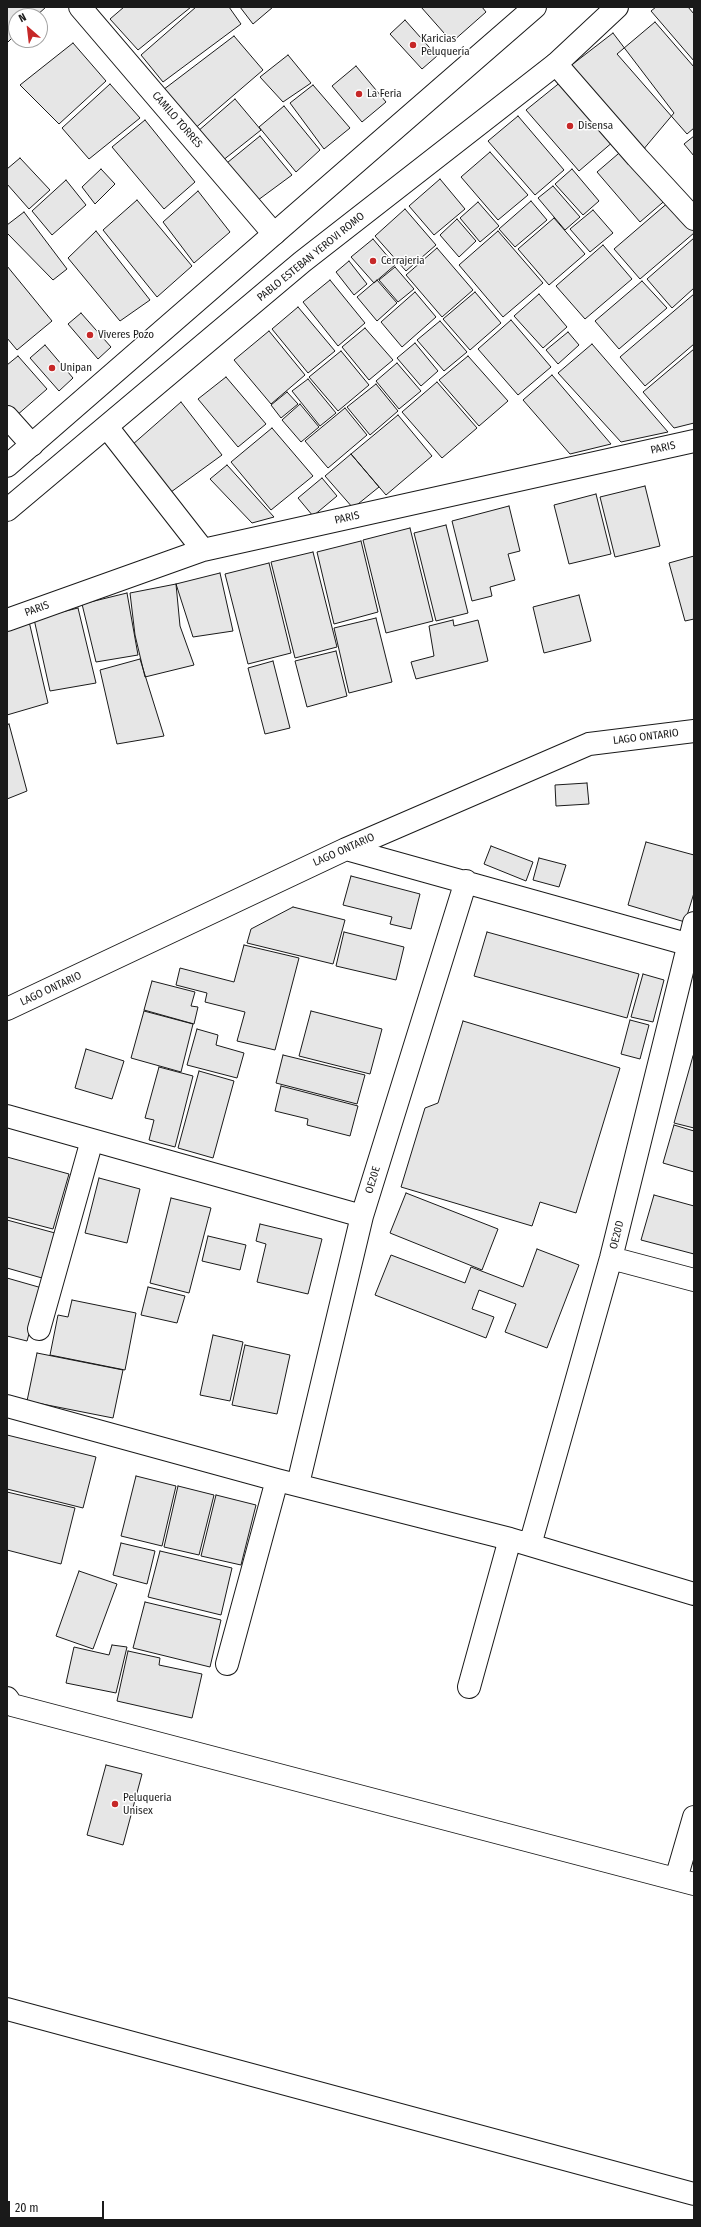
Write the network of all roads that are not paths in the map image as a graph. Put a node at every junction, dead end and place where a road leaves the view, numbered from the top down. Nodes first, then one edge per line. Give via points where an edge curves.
1 (80, 7) edge
2 (617, 7) edge
3 (529, 9) edge
4 (556, 64) junction
5 (694, 219) edge
6 (274, 234) junction
7 (7, 417) edge
8 (107, 427) junction
9 (694, 441) edge
10 (32, 445) junction
11 (7, 466) edge
12 (7, 510) edge
13 (203, 550) junction
14 (7, 620) edge
15 (694, 731) edge
16 (346, 849) junction
17 (466, 882) junction
18 (694, 923) edge
19 (692, 945) edge
20 (7, 1010) edge
21 (7, 1116) edge
22 (92, 1140) junction
23 (362, 1216) junction
24 (611, 1258) junction
25 (694, 1280) edge
26 (39, 1329) dead end
27 (7, 1406) edge
28 (287, 1482) junction
29 (520, 1542) junction
30 (694, 1594) edge
31 (227, 1664) dead end
32 (469, 1687) dead end
33 (9, 1702) edge
34 (694, 1817) edge
35 (685, 1882) edge
36 (7, 2009) edge
37 (694, 2194) edge

1 - 6 street, CAMILO TORRES
2 - 4 street, PABLO ESTEBAN YEROVI ROMO
3 - 6 street
4 - 5 street
4 - 8 street, PABLO ESTEBAN YEROVI ROMO via 302,262
6 - 10 street
7 - 10 street
8 - 12 street, PABLO ESTEBAN YEROVI ROMO
8 - 13 street
9 - 13 street, PARIS
10 - 11 street
13 - 14 street, PARIS
15 - 16 street, LAGO ONTARIO via 589,744
16 - 17 street
16 - 20 street, LAGO ONTARIO
17 - 19 street
17 - 23 street, OE20E
18 - 19 street, OE20D
19 - 24 street, OE20D
21 - 22 street
22 - 23 street
22 - 26 street
23 - 28 street, OE20E
24 - 25 street
24 - 29 street, OE20D
27 - 28 street
28 - 29 street
28 - 31 street, OE20E
29 - 30 street
29 - 32 street, OE20D
33 - 35 street
34 - 35 street
36 - 37 street

